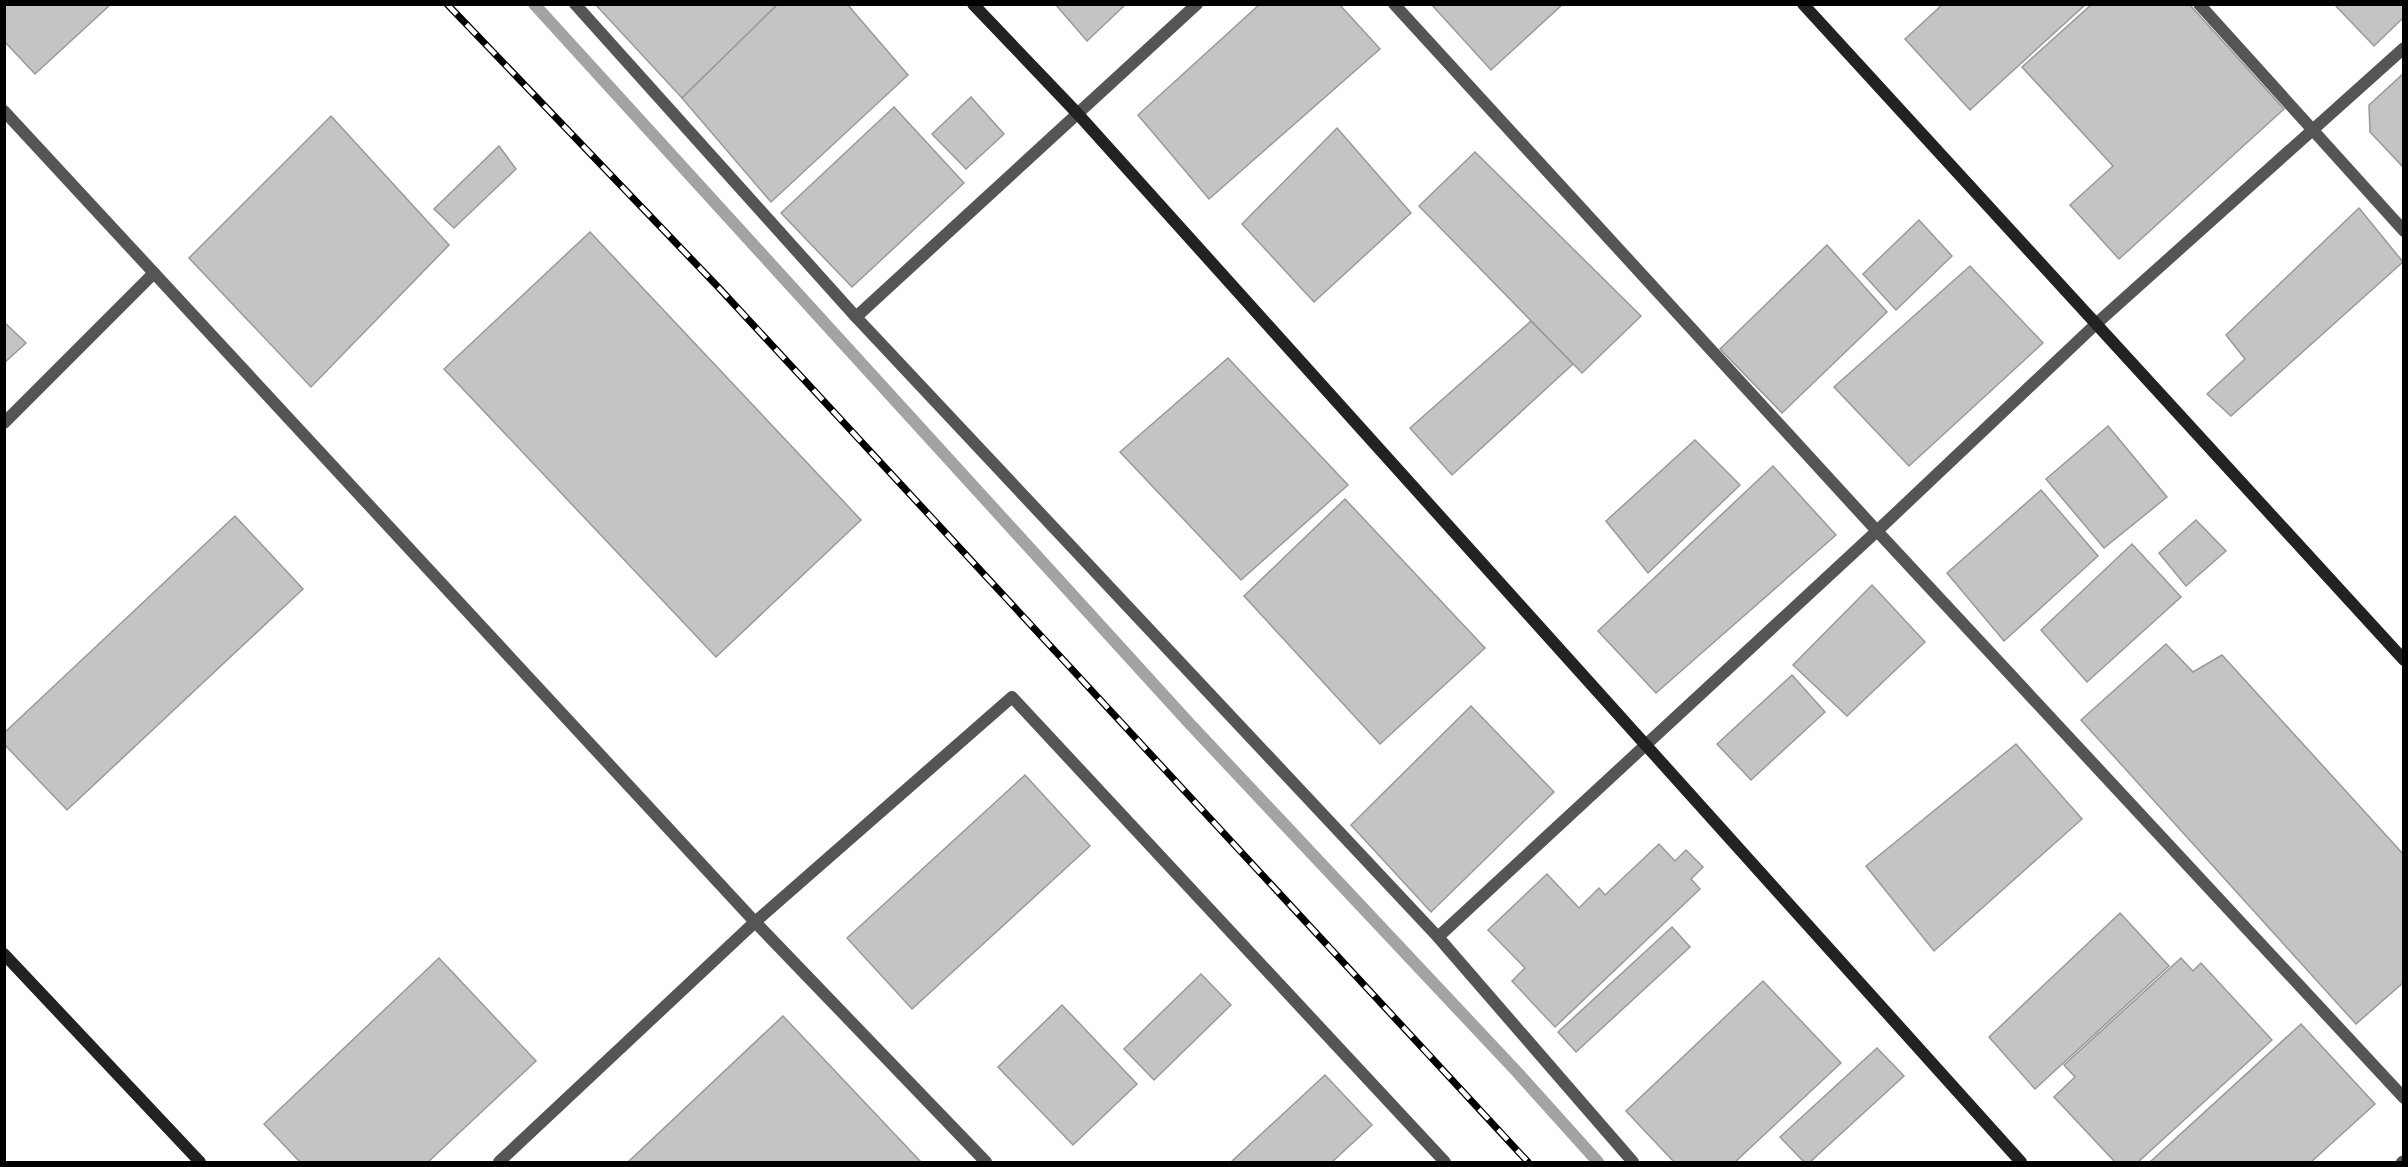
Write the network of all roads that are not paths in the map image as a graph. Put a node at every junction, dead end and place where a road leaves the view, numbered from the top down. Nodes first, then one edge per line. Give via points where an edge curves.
1 (575, 4) edge
2 (973, 4) edge
3 (1197, 4) edge
4 (1394, 4) edge
5 (1803, 4) edge
6 (2199, 4) edge
7 (2403, 48) edge
8 (4, 111) edge
9 (1077, 113) junction
10 (2312, 131) junction
11 (2403, 231) edge
12 (154, 273) junction
13 (856, 317) junction
14 (2097, 323) junction
15 (4, 423) edge
16 (1876, 531) junction
17 (2403, 660) edge
18 (1646, 745) junction
19 (755, 922) junction
20 (1438, 937) junction
21 (4, 954) edge
22 (2403, 1098) edge
23 (200, 1162) edge
24 (499, 1162) edge
25 (986, 1162) edge
26 (1445, 1162) edge
27 (1634, 1162) edge
28 (2021, 1162) edge

1 - 13 street
2 - 9 street
3 - 9 street
4 - 16 street
5 - 14 street
6 - 10 street
7 - 10 street
8 - 12 street
9 - 13 street
9 - 18 street
10 - 11 street
10 - 14 street
12 - 15 street
12 - 19 street
13 - 20 street
14 - 16 street
14 - 17 street
16 - 18 street
16 - 22 street
18 - 20 street
18 - 28 street
19 - 24 street
19 - 25 street
19 - 26 street via 1012,697
20 - 27 street
21 - 23 street

